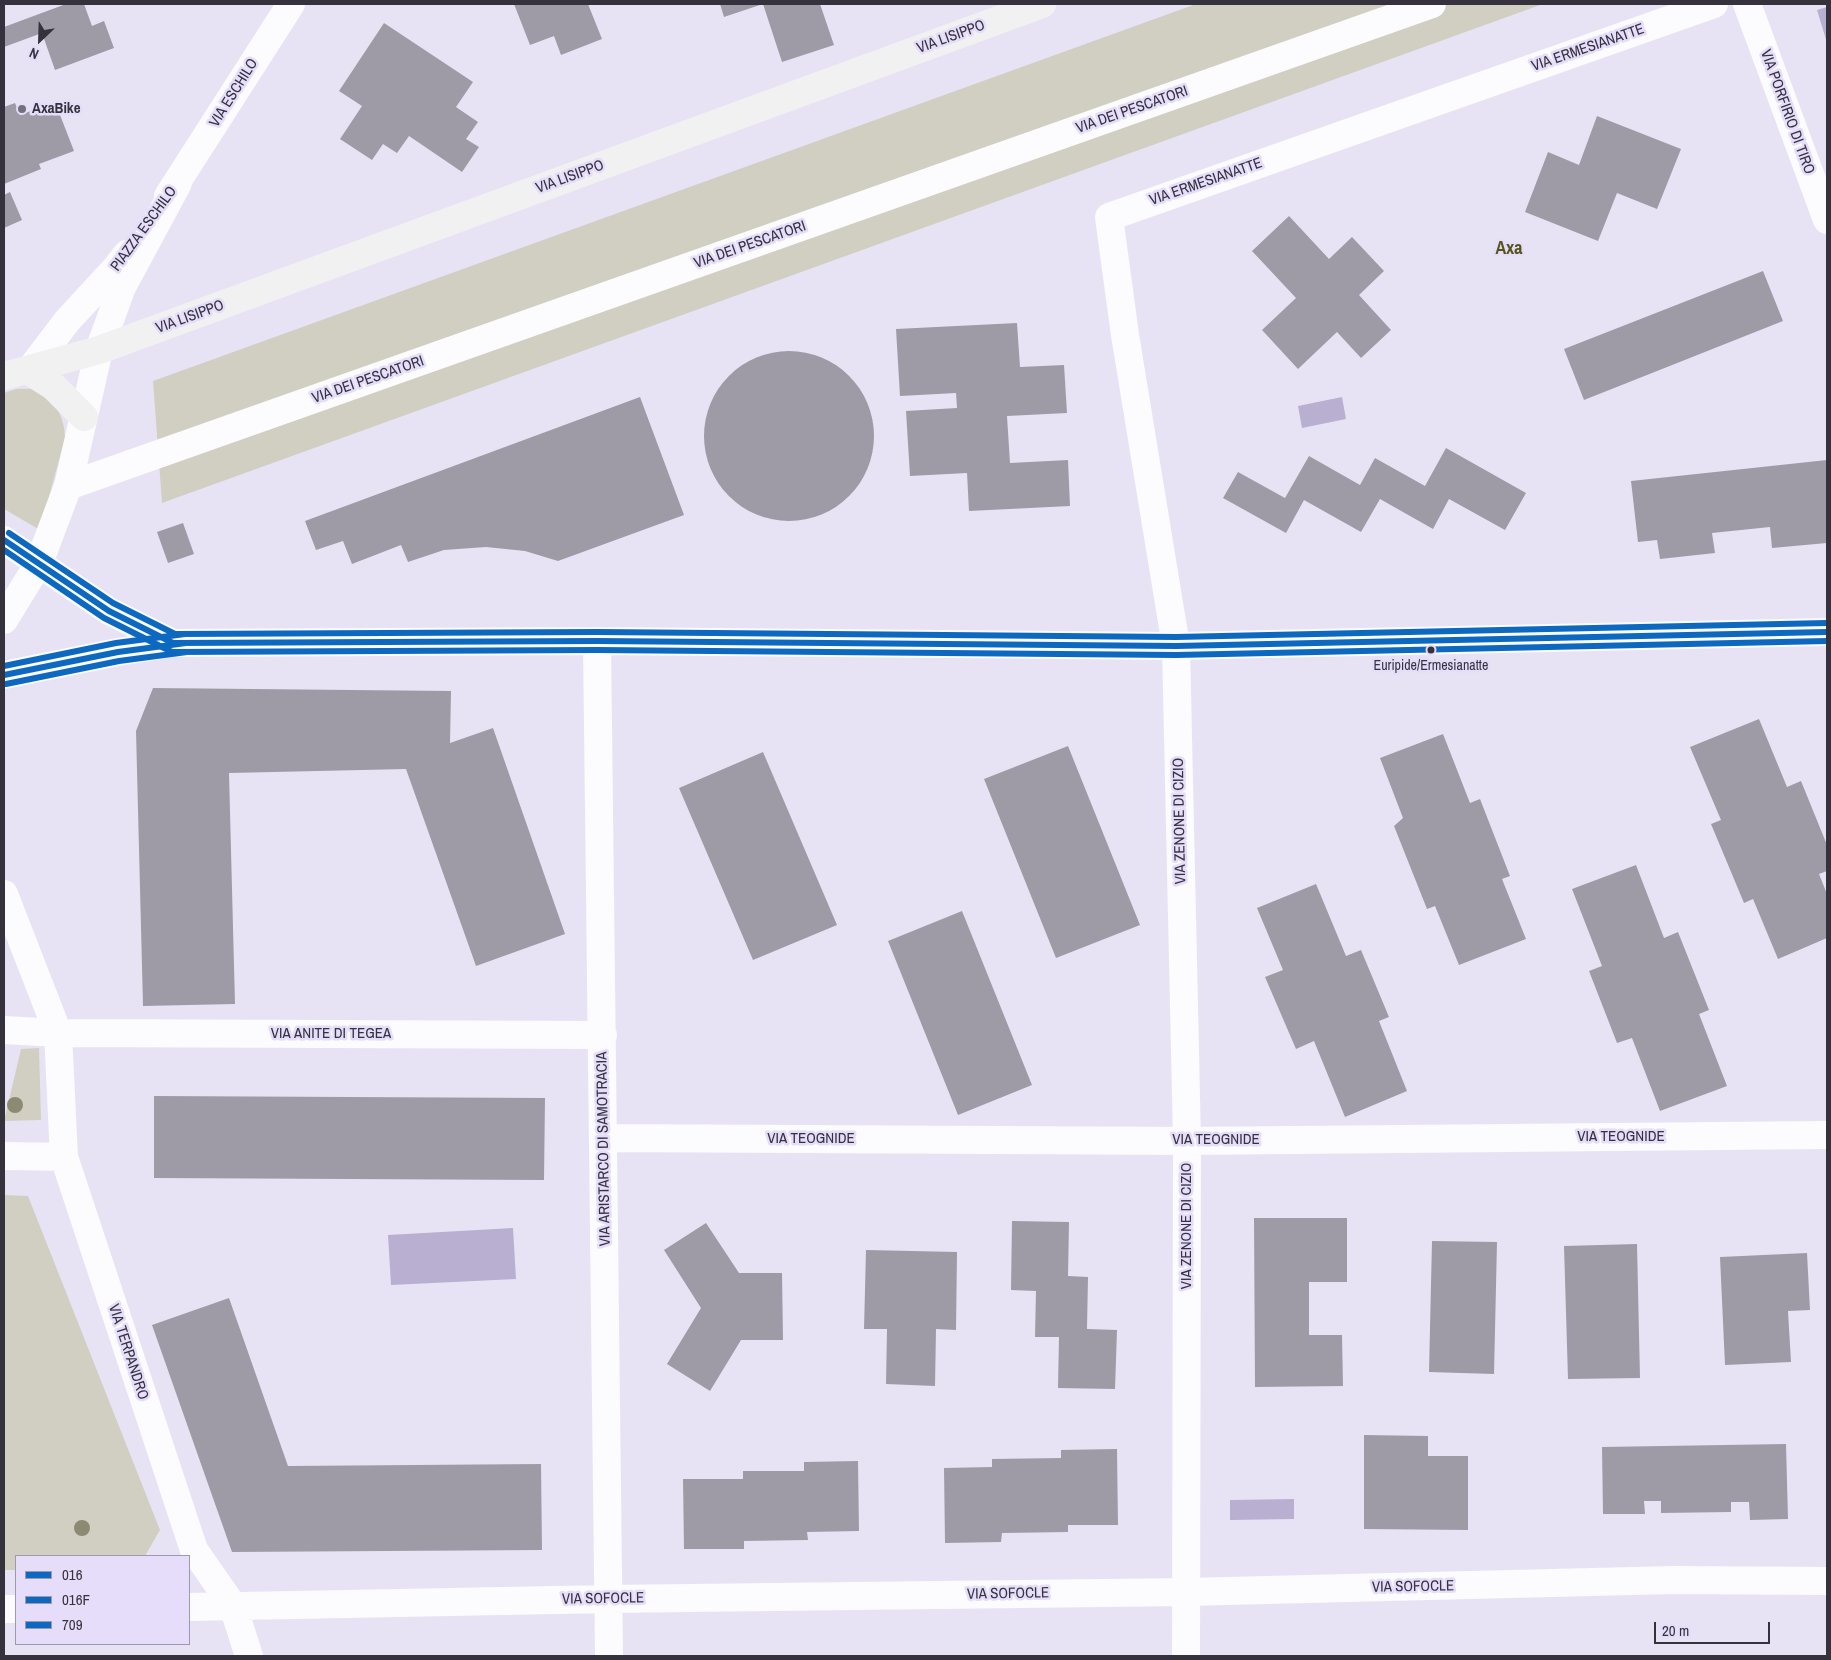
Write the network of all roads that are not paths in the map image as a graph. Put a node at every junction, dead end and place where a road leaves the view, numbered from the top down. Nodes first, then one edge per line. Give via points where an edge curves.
1 (291, 4) edge
2 (1042, 4) edge
3 (1432, 4) edge
4 (1714, 4) edge
5 (1747, 4) edge
6 (178, 182) junction
7 (1827, 220) edge
8 (99, 350) junction
9 (16, 374) edge
10 (84, 417) junction
11 (68, 486) junction
12 (4, 540) edge
13 (39, 562) junction
14 (4, 620) edge
15 (1827, 632) edge
16 (597, 641) junction
17 (173, 643) junction
18 (1176, 646) junction
19 (4, 675) edge
20 (4, 894) edge
21 (4, 1030) edge
22 (58, 1033) junction
23 (603, 1035) junction
24 (1827, 1135) edge
25 (604, 1138) junction
26 (1188, 1141) junction
27 (4, 1156) edge
28 (64, 1157) junction
29 (1827, 1581) edge
30 (1186, 1592) junction
31 (608, 1599) junction
32 (233, 1606) junction
33 (190, 1607) edge
34 (249, 1656) edge
35 (609, 1656) edge
36 (1186, 1656) edge

1 - 6 street, VIA ESCHILO
2 - 8 street, VIA LISIPPO
3 - 11 street, VIA DEI PESCATORI
4 - 18 street, VIA ERMESIANATTE via 1109,217
5 - 7 street, VIA PORFIRIO DI TIRO
6 - 8 street, PIAZZA ESCHILO via 122,287
6 - 9 street, PIAZZA ESCHILO via 116,269
8 - 9 street
8 - 10 street, PIAZZA ESCHILO
9 - 10 street via 54,387
10 - 11 street, PIAZZA ESCHILO
11 - 13 street, PIAZZA ESCHILO
12 - 13 street
13 - 14 street, PIAZZA ESCHILO
13 - 17 street via 109,611
15 - 18 street
16 - 17 street
16 - 18 street
16 - 23 street, VIA ARISTARCO DI SAMOTRACIA
17 - 19 street
18 - 26 street, VIA ZENONE DI CIZIO
20 - 22 street, VIA TERPANDRO
21 - 22 street
22 - 23 street, VIA ANITE DI TEGEA
22 - 28 street, VIA TERPANDRO
23 - 25 street, VIA ARISTARCO DI SAMOTRACIA
24 - 26 street, VIA TEOGNIDE
25 - 26 street, VIA TEOGNIDE
25 - 31 street, VIA ARISTARCO DI SAMOTRACIA
26 - 30 street, VIA ZENONE DI CIZIO
27 - 28 street
28 - 32 street, VIA TERPANDRO via 194,1550
29 - 30 street, VIA SOFOCLE via 1674,1580
30 - 31 street, VIA SOFOCLE
30 - 36 street, VIA ZENONE DI CIZIO
31 - 32 street, VIA SOFOCLE
31 - 35 street, VIA ARISTARCO DI SAMOTRACIA
32 - 33 street, VIA SOFOCLE
32 - 34 street, VIA TERPANDRO

